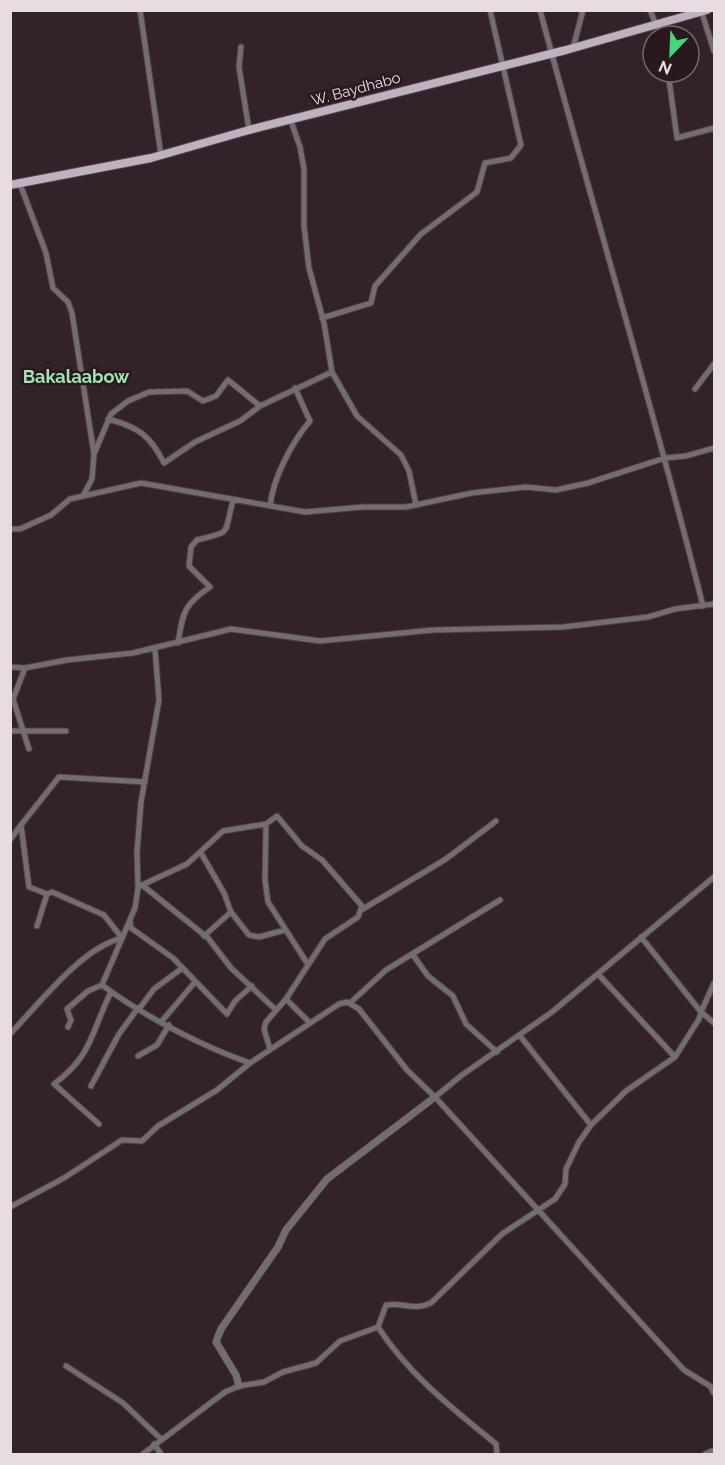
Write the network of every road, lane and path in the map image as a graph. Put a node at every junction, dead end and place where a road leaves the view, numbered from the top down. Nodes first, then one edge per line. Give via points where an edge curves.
1 (140, 10) edge
2 (490, 10) edge
3 (540, 10) edge
4 (583, 10) edge
5 (650, 10) edge
6 (703, 11) edge
7 (657, 24) edge
8 (660, 24) edge
9 (641, 29) edge
10 (241, 47) dead end
11 (573, 48) junction
12 (714, 51) edge
13 (552, 54) junction
14 (504, 66) junction
15 (670, 84) edge
16 (291, 121) junction
17 (714, 128) edge
18 (249, 130) junction
19 (161, 155) junction
20 (20, 184) junction
21 (10, 186) edge
22 (322, 318) junction
23 (714, 364) edge
24 (332, 372) junction
25 (294, 388) junction
26 (695, 389) dead end
27 (260, 406) junction
28 (108, 419) junction
29 (714, 448) edge
30 (94, 454) junction
31 (665, 458) junction
32 (83, 496) junction
33 (233, 501) junction
34 (416, 505) junction
35 (270, 506) junction
36 (10, 529) edge
37 (714, 604) edge
38 (702, 606) junction
39 (178, 643) junction
40 (155, 649) junction
41 (10, 668) edge
42 (25, 668) junction
43 (12, 698) edge
44 (24, 731) junction
45 (66, 731) dead end
46 (10, 732) edge
47 (29, 749) dead end
48 (145, 782) junction
49 (496, 821) dead end
50 (266, 824) junction
51 (21, 825) junction
52 (10, 840) edge
53 (201, 853) junction
54 (714, 877) edge
55 (140, 886) junction
56 (47, 894) junction
57 (500, 900) dead end
58 (363, 909) junction
59 (231, 912) junction
60 (130, 919) junction
61 (37, 926) dead end
62 (285, 930) junction
63 (204, 936) junction
64 (641, 937) junction
65 (122, 938) junction
66 (412, 955) junction
67 (307, 963) junction
68 (181, 969) junction
69 (598, 974) junction
70 (195, 982) junction
71 (714, 983) edge
72 (102, 985) junction
73 (252, 986) junction
74 (111, 992) junction
75 (286, 999) junction
76 (350, 1003) junction
77 (139, 1008) junction
78 (276, 1010) junction
79 (701, 1012) junction
80 (162, 1021) junction
81 (310, 1023) junction
82 (714, 1023) edge
83 (169, 1025) junction
84 (68, 1027) dead end
85 (10, 1034) edge
86 (520, 1036) junction
87 (270, 1049) junction
88 (497, 1052) junction
89 (138, 1056) dead end
90 (675, 1057) junction
91 (250, 1063) junction
92 (91, 1086) dead end
93 (435, 1097) junction
94 (99, 1124) dead end
95 (591, 1125) junction
96 (10, 1207) edge
97 (539, 1211) junction
98 (378, 1327) junction
99 (66, 1366) dead end
100 (239, 1386) junction
101 (714, 1393) edge
102 (161, 1439) junction
103 (154, 1444) junction
104 (714, 1450) edge
105 (143, 1455) edge
106 (160, 1455) edge
107 (497, 1455) edge
108 (705, 1455) edge

1 - 19 street
2 - 14 street
3 - 13 street
4 - 11 street
5 - 7 street
6 - 8 main road, W. Baydhabo
6 - 12 street
9 - 11 main road, W. Baydhabo
10 - 18 street via 239,67
11 - 13 main road, W. Baydhabo
13 - 14 main road, W. Baydhabo
13 - 31 street
14 - 16 main road, W. Baydhabo
14 - 22 street via 522,145 511,158 485,163 477,192 421,234 375,286 370,303
15 - 17 street via 677,138
16 - 18 main road, W. Baydhabo
16 - 22 street via 304,169 309,268
18 - 19 main road, W. Baydhabo
19 - 20 main road, W. Baydhabo
20 - 21 main road, W. Baydhabo
20 - 30 street via 46,253 53,288 68,302 72,313
22 - 24 street
23 - 26 street
24 - 25 street
24 - 34 street via 357,416 401,455 409,471
25 - 27 street
25 - 35 street via 310,421 300,432 276,483
27 - 28 street via 228,380 216,396 203,401 187,391 149,392 128,400
27 - 28 street via 164,463 155,445 134,426
28 - 30 street
29 - 31 street
30 - 32 street via 92,479
31 - 34 street via 556,490 526,487 472,492
31 - 38 street
32 - 33 street via 141,483
32 - 36 street via 20,530
33 - 35 street
33 - 39 street via 226,531 221,536 197,540 191,547 189,566 210,587 193,598 182,614
34 - 35 street via 322,512
37 - 38 street
38 - 39 street via 563,627 434,630 320,641 231,629
39 - 40 street
40 - 42 street
40 - 48 street via 159,700
41 - 42 street
42 - 43 street
43 - 44 street
44 - 45 street
44 - 46 street
44 - 47 street
48 - 51 street via 59,777
48 - 55 street via 137,852
49 - 58 street via 446,859
50 - 53 street via 223,831
50 - 58 street via 277,816 302,846 322,860
50 - 62 street via 268,902
51 - 52 street
51 - 56 street via 29,887
53 - 55 street via 187,864
53 - 59 street
54 - 64 street
55 - 60 street
55 - 63 street
56 - 61 street
56 - 65 street via 52,892 104,915
57 - 66 street
58 - 67 street via 344,928 325,939
59 - 62 street via 249,935 259,937
59 - 63 street
60 - 65 street
60 - 68 street via 131,928 158,946
62 - 67 street
63 - 73 street
64 - 69 street
64 - 79 street
65 - 72 street
65 - 85 street via 111,940 66,972 52,992
66 - 76 street via 372,980
66 - 88 street via 428,976 453,996 466,1024
67 - 75 street
68 - 70 street
68 - 77 street via 154,989
69 - 86 street
69 - 90 street
70 - 73 street via 227,1014
70 - 80 street
71 - 79 street
72 - 74 street
72 - 84 street via 71,1004
73 - 78 street
74 - 77 street
74 - 94 street via 79,1064 54,1084
75 - 78 street
75 - 81 street
76 - 81 street via 339,1004
76 - 93 street
77 - 80 street
77 - 92 street via 119,1034
78 - 87 street via 264,1025
79 - 82 street
79 - 90 street
80 - 83 street
81 - 87 street
83 - 89 street via 157,1045
83 - 91 street via 223,1054
86 - 88 street
86 - 95 street
87 - 91 street
88 - 93 street
90 - 95 street via 626,1091
91 - 96 street via 142,1141 122,1140
93 - 97 street
93 - 100 street via 327,1179 286,1230 216,1342
95 - 97 street via 566,1168 565,1184 555,1199
97 - 98 street via 502,1234 431,1303 418,1308 386,1305
97 - 101 street via 684,1370 710,1386
98 - 100 street via 340,1341 316,1363 264,1382
98 - 107 street via 391,1348 427,1388 496,1444
99 - 102 street via 123,1403
100 - 102 street
102 - 103 street
103 - 105 street
103 - 106 street
104 - 108 street

